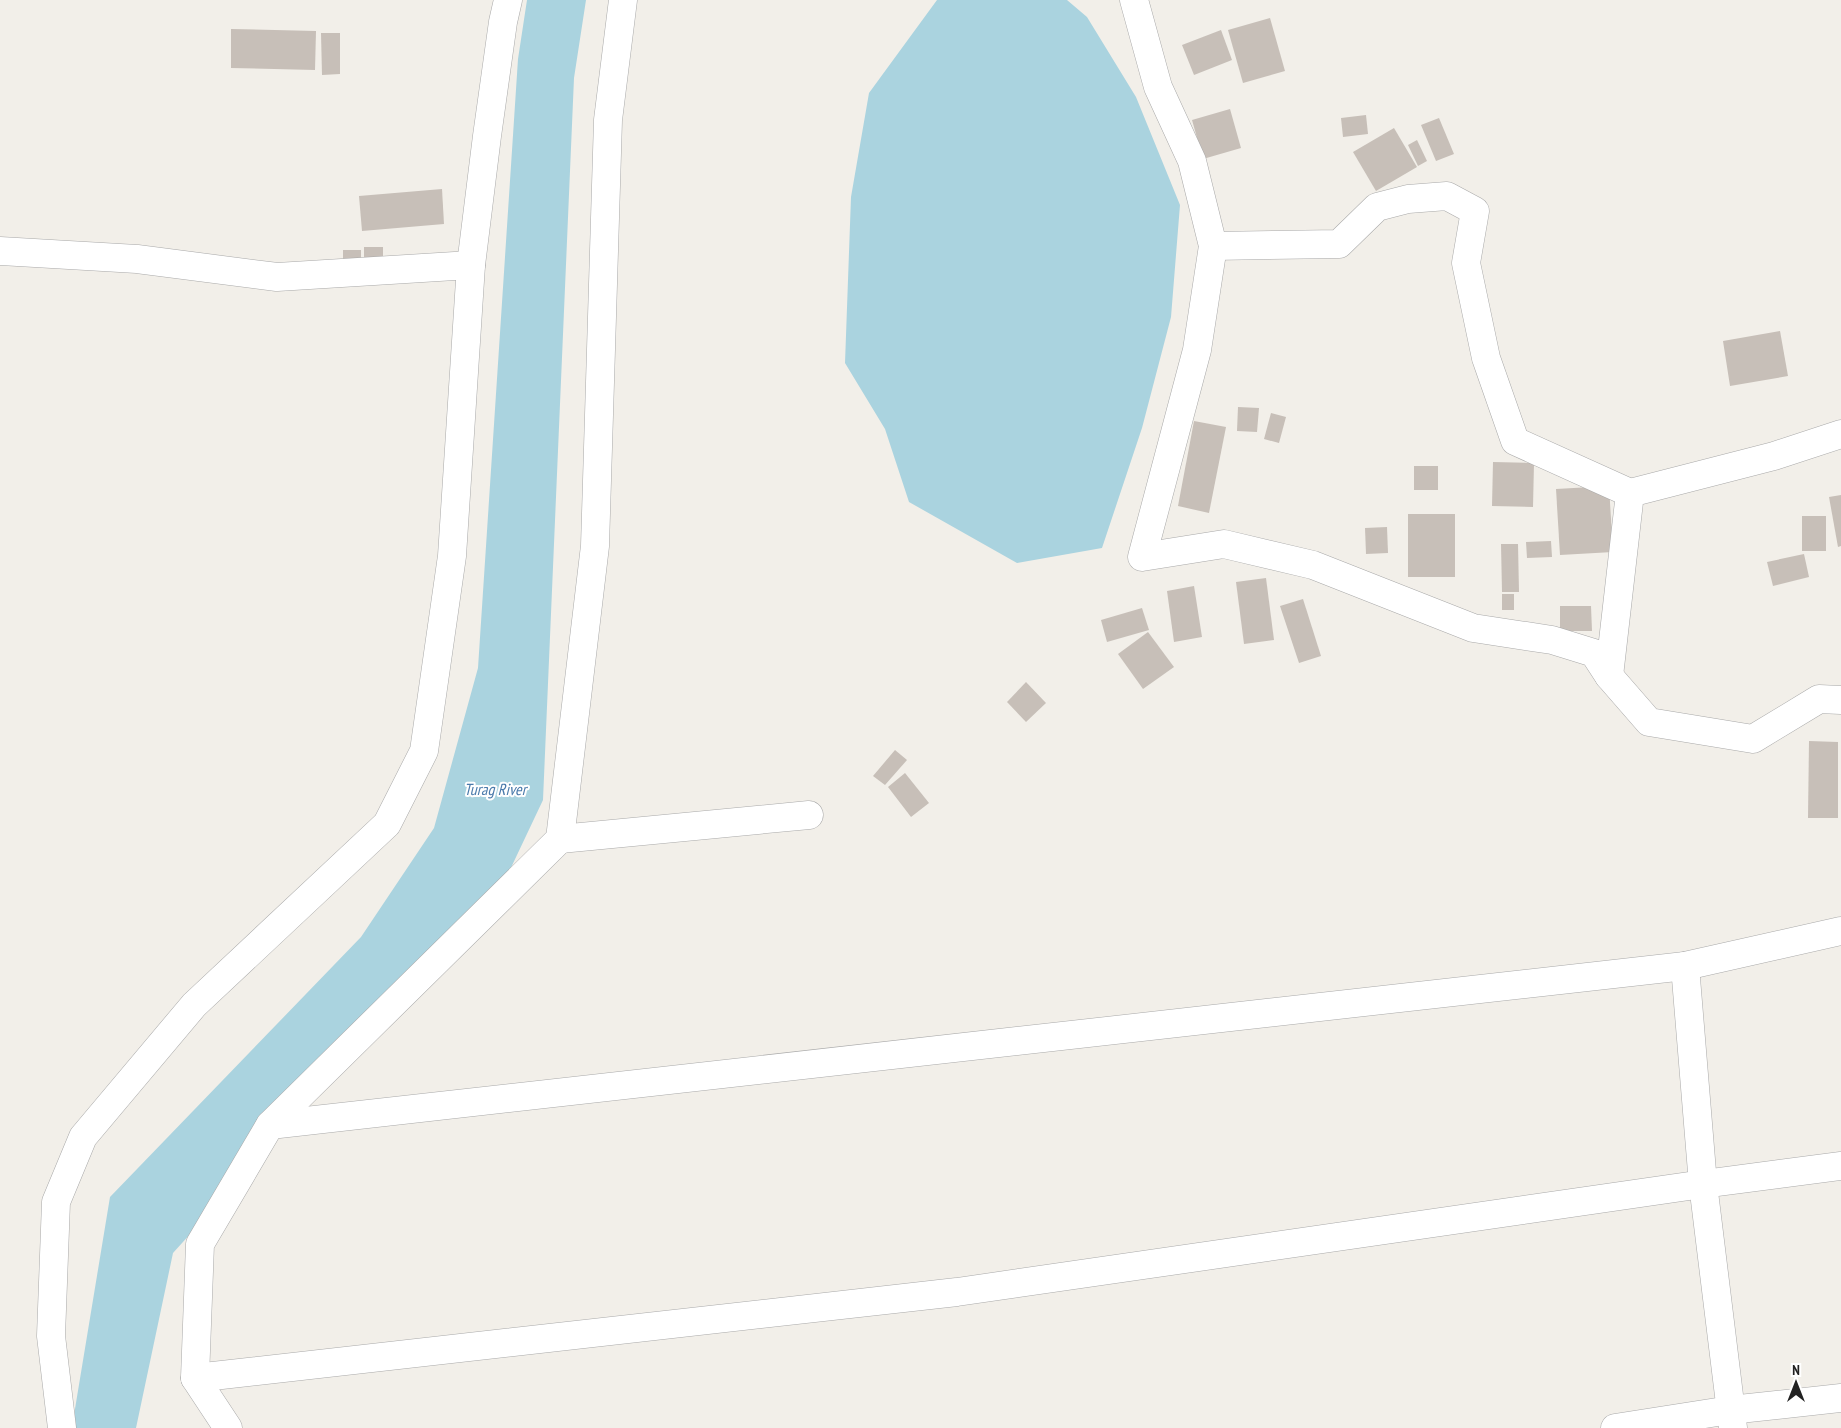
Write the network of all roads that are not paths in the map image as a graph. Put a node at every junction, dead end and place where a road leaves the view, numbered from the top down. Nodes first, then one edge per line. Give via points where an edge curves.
1 (508, 0) edge
2 (623, 0) edge
3 (1134, 0) edge
4 (1213, 246) junction
5 (0, 251) edge
6 (471, 265) junction
7 (1841, 434) edge
8 (1630, 493) junction
9 (1609, 676) junction
10 (1841, 700) edge
11 (809, 815) dead end
12 (560, 839) junction
13 (1841, 931) edge
14 (1685, 966) junction
15 (270, 1125) junction
16 (1841, 1166) edge
17 (1703, 1184) junction
18 (195, 1378) junction
19 (1841, 1398) edge
20 (1732, 1419) edge
21 (62, 1428) edge
22 (228, 1428) edge
23 (1615, 1428) edge

1 - 6 street via 489,117
2 - 12 street via 608,120 595,546
3 - 4 street via 1158,87 1192,161
4 - 8 street via 1339,244 1376,207 1408,199 1447,196 1475,211 1466,262 1486,358 1514,440
4 - 9 street via 1197,350 1142,557 1224,544 1313,565 1473,628 1552,640 1594,653
5 - 6 street via 137,259 278,277
6 - 21 street via 452,556 424,751 387,824 194,1005 83,1137 56,1202 51,1336
7 - 8 street via 1774,456
8 - 9 street
9 - 10 street via 1649,722 1753,739 1819,699
11 - 12 street
12 - 15 street
13 - 14 street
14 - 15 street
14 - 17 street
15 - 18 street via 200,1244
16 - 17 street
17 - 18 street via 957,1292
17 - 20 street
18 - 22 street
19 - 20 street
20 - 23 street

